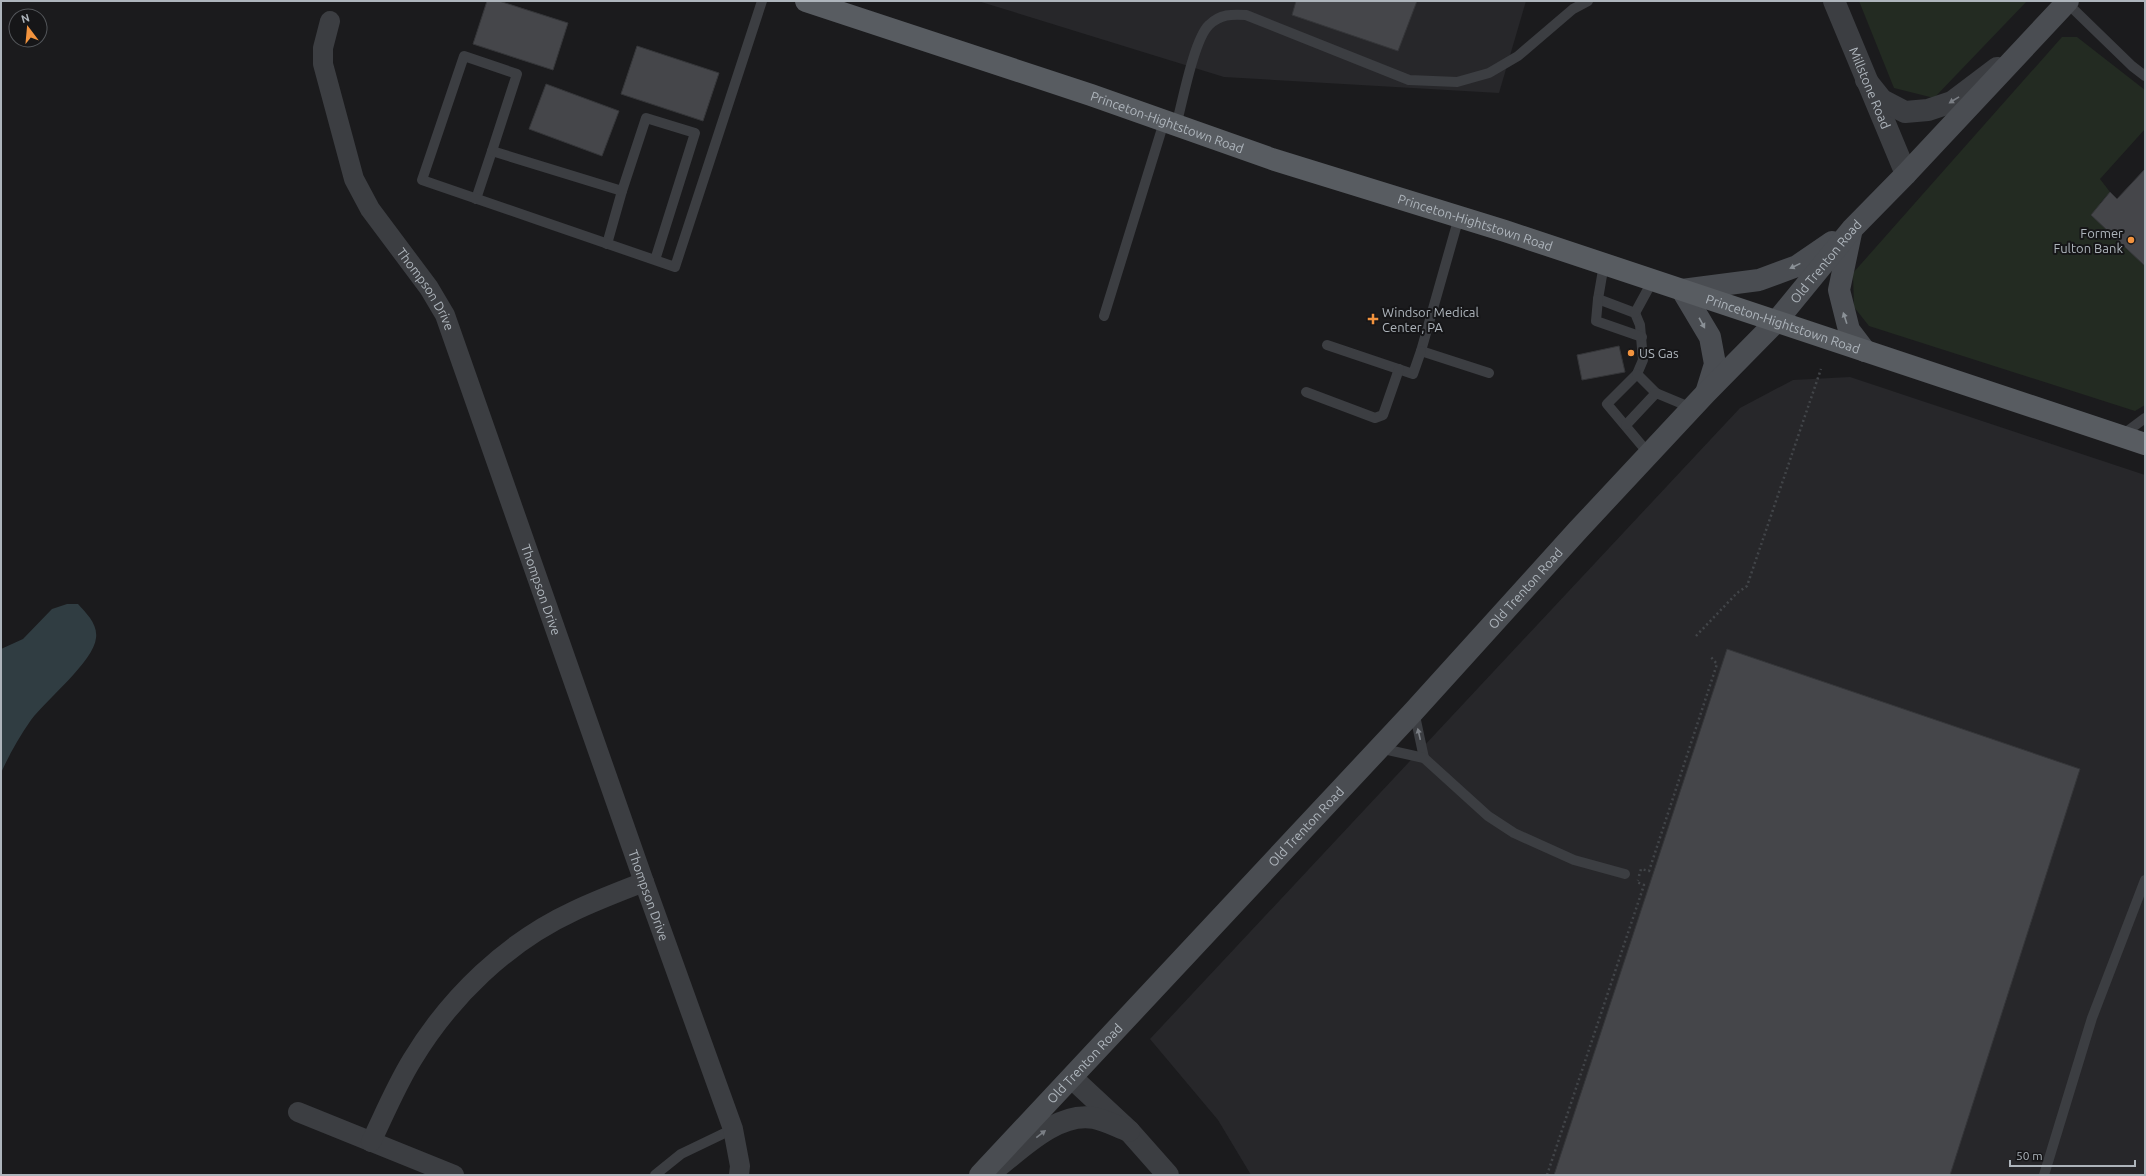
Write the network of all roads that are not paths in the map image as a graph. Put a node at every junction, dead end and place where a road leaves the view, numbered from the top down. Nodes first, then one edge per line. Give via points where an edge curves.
1 (762, 1) edge
2 (806, 1) edge
3 (1588, 1) edge
4 (1834, 1) edge
5 (2067, 2) edge
6 (330, 21) dead end
7 (2030, 43) junction
8 (2145, 76) edge
9 (1866, 80) junction
10 (1170, 124) junction
11 (492, 151) junction
12 (1906, 174) junction
13 (622, 191) junction
14 (476, 199) junction
15 (1459, 217) junction
16 (1852, 229) junction
17 (607, 244) junction
18 (655, 260) junction
19 (1604, 264) junction
20 (1653, 280) junction
21 (1682, 290) junction
22 (1598, 299) junction
23 (1635, 313) junction
24 (1104, 316) dead end
25 (1775, 323) junction
26 (1642, 337) junction
27 (1327, 345) dead end
28 (1421, 351) junction
29 (1865, 351) junction
30 (1399, 369) junction
31 (1489, 373) dead end
32 (1637, 374) junction
33 (1306, 392) dead end
34 (1656, 393) junction
35 (1699, 400) junction
36 (2145, 418) edge
37 (1626, 425) junction
38 (2121, 436) junction
39 (2145, 444) edge
40 (1649, 454) junction
41 (1414, 711) junction
42 (1379, 748) junction
43 (1424, 758) junction
44 (1625, 874) dead end
45 (2145, 880) edge
46 (644, 882) junction
47 (1072, 1078) junction
48 (298, 1112) dead end
49 (733, 1129) junction
50 (1129, 1131) junction
51 (371, 1142) junction
52 (454, 1175) edge
53 (656, 1175) edge
54 (738, 1175) edge
55 (980, 1175) edge
56 (988, 1175) edge
57 (1168, 1175) edge
58 (2044, 1175) edge

1 - 18 lane via 675,267
2 - 10 main road, Princeton-Hightstown Road via 1091,95
3 - 10 lane via 1573,9 1518,56 1489,73 1457,82 1410,80 1246,15 1226,14 1208,25 1198,42
4 - 9 street, Millstone Road
5 - 7 main road, Old Trenton Road
5 - 8 lane
6 - 46 street, Thompson Drive via 323,48 323,64 354,179 370,209 429,288 445,315
7 -> 9 street via 1952,102 1928,110 1905,112 1882,100
7 - 12 main road, Old Trenton Road
9 - 12 street, Millstone Road
10 - 15 main road, Princeton-Hightstown Road via 1272,159
10 - 24 lane
11 - 13 lane
11 - 14 lane
11 - 14 lane via 517,74 464,56 422,180
12 - 16 main road, Old Trenton Road
13 - 17 lane
13 - 18 lane via 646,118 695,134
14 - 17 lane
15 - 19 main road, Princeton-Hightstown Road
15 - 28 lane
16 -> 21 main road via 1790,268 1759,280
16 - 25 main road, Old Trenton Road
29 -> 16 main road via 1849,330 1839,290
17 - 18 lane
19 - 20 main road, Princeton-Hightstown Road
19 - 22 lane
20 - 21 main road, Princeton-Hightstown Road
20 - 23 lane
21 - 25 main road, Princeton-Hightstown Road
21 -> 35 main road via 1710,337 1715,364
22 - 23 lane
22 - 26 lane via 1596,321
23 - 26 lane
25 - 29 main road, Princeton-Hightstown Road
25 - 35 main road, Old Trenton Road
26 - 32 lane via 1643,360
27 - 30 lane
28 - 30 lane via 1413,374
28 - 31 lane
29 - 38 main road, Princeton-Hightstown Road
30 - 33 lane via 1383,415 1375,418
32 - 34 lane
32 - 37 lane via 1607,404
34 - 35 lane
34 - 37 lane
35 - 40 main road, Old Trenton Road
36 - 38 lane
37 - 40 lane
38 - 39 main road, Princeton-Hightstown Road
40 - 41 main road, Old Trenton Road
41 - 42 main road, Old Trenton Road
43 -> 41 lane
42 - 43 lane
42 - 47 main road, Old Trenton Road
43 - 44 lane via 1488,816 1514,833 1574,860
45 - 58 lane via 2092,1018
46 - 49 street, Thompson Drive
46 - 51 street via 573,911 525,939 482,973 449,1007 412,1060
47 - 50 street
47 - 55 main road, Old Trenton Road
48 - 51 street
49 - 53 lane via 681,1154
49 - 54 street, Thompson Drive via 740,1166
56 -> 50 street via 1049,1128 1069,1118 1094,1118
50 - 57 street
51 - 52 street

